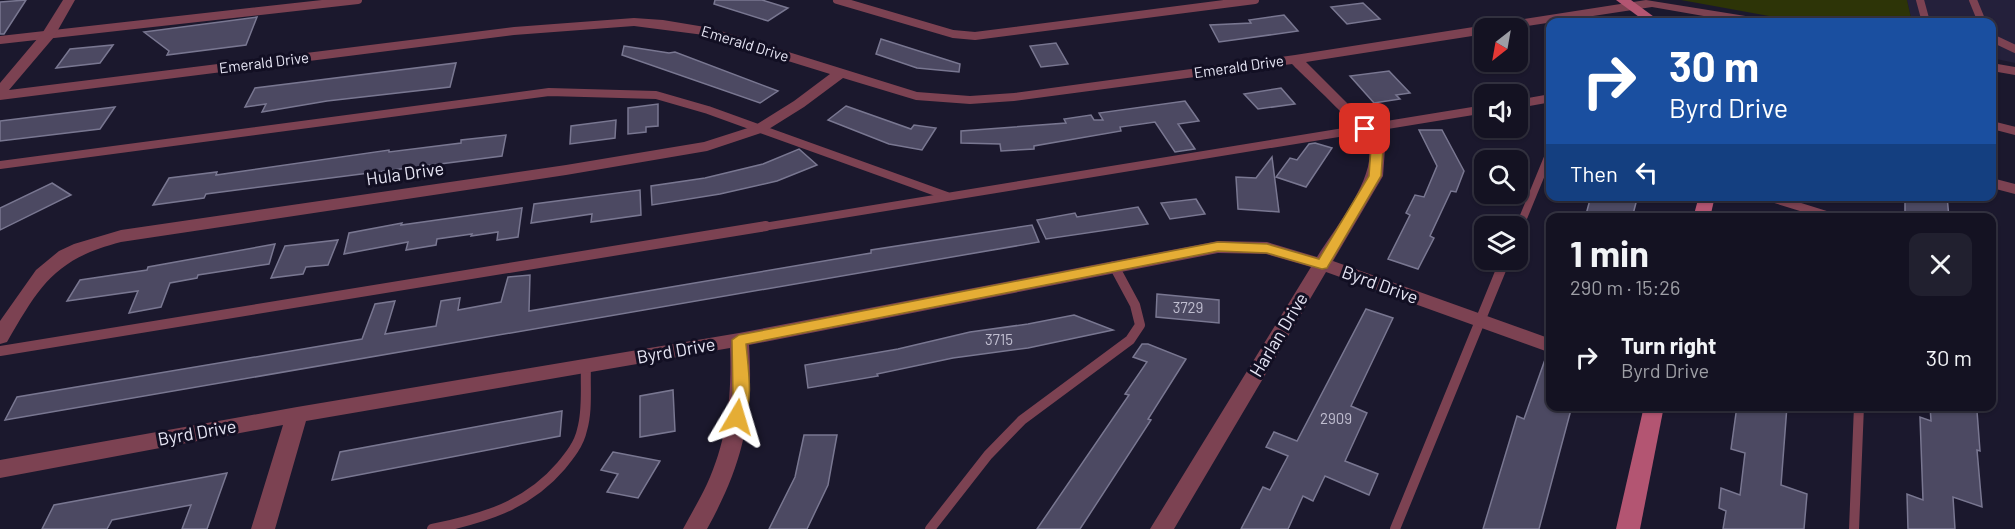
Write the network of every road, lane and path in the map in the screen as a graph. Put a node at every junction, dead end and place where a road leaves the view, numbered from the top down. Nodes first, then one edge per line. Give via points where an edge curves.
1 (69, 0) edge
2 (358, 0) edge
3 (837, 0) edge
4 (1255, 0) edge
5 (1920, 0) edge
6 (1973, 0) edge
7 (1627, 3) edge
8 (1648, 18) edge
9 (1736, 18) edge
10 (1925, 18) edge
11 (1980, 18) edge
12 (1528, 21) edge
13 (1474, 32) edge
14 (49, 34) junction
15 (0, 40) edge
16 (1996, 40) edge
17 (2015, 49) edge
18 (1295, 60) junction
19 (1996, 68) edge
20 (2015, 71) edge
21 (840, 74) junction
22 (0, 94) edge
23 (1546, 99) edge
24 (1528, 102) edge
25 (1474, 111) edge
26 (1996, 126) edge
27 (759, 129) junction
28 (1365, 129) junction
29 (2015, 131) edge
30 (1546, 162) edge
31 (0, 165) edge
32 (1996, 184) edge
33 (2015, 189) edge
34 (949, 197) junction
35 (1781, 201) edge
36 (1820, 213) edge
37 (1524, 216) edge
38 (1322, 264) junction
39 (1114, 266) junction
40 (1501, 270) edge
41 (1479, 321) junction
42 (0, 337) edge
43 (739, 340) junction
44 (1546, 344) edge
45 (0, 351) edge
46 (586, 366) junction
47 (1653, 411) edge
48 (1859, 411) edge
49 (297, 415) junction
50 (0, 469) edge
51 (263, 529) edge
52 (432, 529) edge
53 (695, 529) edge
54 (930, 529) edge
55 (1162, 529) edge
56 (1395, 529) edge
57 (1628, 529) edge
58 (1854, 529) edge

1 - 14 street
2 - 14 lane
3 - 4 lane via 953,34 975,36
5 - 10 lane
6 - 11 lane
7 - 8 street
7 - 9 street via 1652,3
7 - 12 street
13 - 18 street, Emerald Drive
14 - 15 lane
14 - 22 street
16 - 17 lane
18 - 21 street, Emerald Drive via 970,100 916,96
18 - 28 street, Harlan Drive
19 - 20 street
21 - 22 street, Emerald Drive via 706,31 634,22 514,31
21 - 27 street, Hula Drive
23 - 24 lane
25 - 28 lane
26 - 29 lane
27 - 31 lane via 656,95 549,92
27 - 34 lane
27 - 42 street, Hula Drive via 707,146 566,170 121,236 81,247 59,258 33,282
28 - 34 lane
28 - 38 street, Harlan Drive via 1377,148 1375,176
30 - 37 lane
32 - 33 street
34 - 45 lane
35 - 36 lane
38 - 39 street, Byrd Drive via 1267,248 1218,247
38 - 41 street, Byrd Drive
38 - 55 street, Harlan Drive
39 - 43 street, Byrd Drive
39 - 54 lane via 1135,305 1140,326 1130,340 1022,420 988,455
40 - 41 lane
41 - 44 street, Byrd Drive
41 - 56 lane
43 - 46 street, Byrd Drive
43 - 53 street via 741,396 728,461
46 - 49 street, Byrd Drive
46 - 52 lane via 582,433 570,458 542,484 505,509
47 - 57 street
48 - 58 lane
49 - 50 street, Byrd Drive
49 - 51 street

